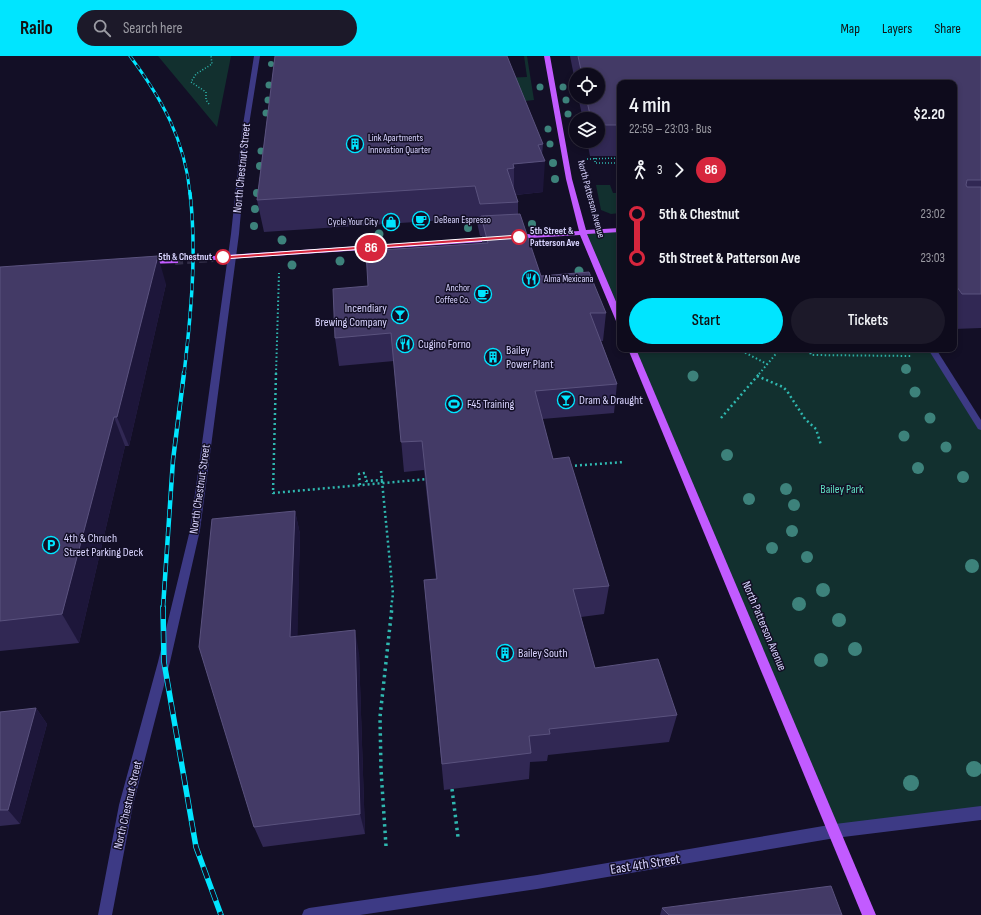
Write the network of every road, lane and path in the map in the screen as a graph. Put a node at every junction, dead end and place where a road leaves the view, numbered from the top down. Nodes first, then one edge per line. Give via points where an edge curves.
1 (211, 56) edge
2 (257, 56) edge
3 (547, 56) edge
4 (209, 104) dead end
5 (595, 158) junction
6 (617, 158) edge
7 (584, 159) dead end
8 (617, 163) edge
9 (617, 230) edge
10 (583, 233) junction
11 (230, 257) junction
12 (213, 258) tunnel mouth
13 (175, 260) tunnel mouth
14 (139, 263) edge
15 (280, 267) dead end
16 (617, 314) edge
17 (633, 352) edge
18 (744, 352) edge
19 (777, 352) edge
20 (810, 352) edge
21 (934, 352) edge
22 (915, 356) dead end
23 (767, 364) junction
24 (757, 376) junction
25 (721, 418) dead end
26 (981, 427) edge
27 (821, 445) dead end
28 (624, 462) dead end
29 (568, 467) edge
30 (381, 471) dead end
31 (429, 479) edge
32 (383, 480) junction
33 (360, 485) junction
34 (452, 789) edge
35 (981, 814) edge
36 (835, 832) junction
37 (458, 837) dead end
38 (386, 846) dead end
39 (105, 915) edge
40 (310, 915) edge
41 (869, 915) edge

1 - 4 path via 212,64 196,74 191,82 206,92
2 - 11 street, North Chestnut Street
3 - 10 main road, North Patterson Avenue via 569,179
5 - 6 path
5 - 7 path
5 - 8 path via 595,163
9 - 10 main road
10 - 11 main road
10 - 16 main road, North Patterson Avenue
11 - 12 main road
11 - 39 street, North Chestnut Street via 195,530 164,662 126,805
13 - 14 main road
15 - 33 path via 272,493
17 - 36 main road, North Patterson Avenue
18 - 23 path
19 - 23 path
20 - 22 path via 811,355
21 - 26 street
23 - 24 path
24 - 25 path
24 - 27 path via 784,388 804,418 816,429
28 - 29 path
30 - 32 path, bridge
31 - 33 path
32 - 33 path via 366,482 365,473 359,474
32 - 38 path, bridge via 393,594 380,717
34 - 37 path
35 - 36 street, East 4th Street
36 - 40 street, East 4th Street via 537,882
36 - 41 main road, North Patterson Avenue

